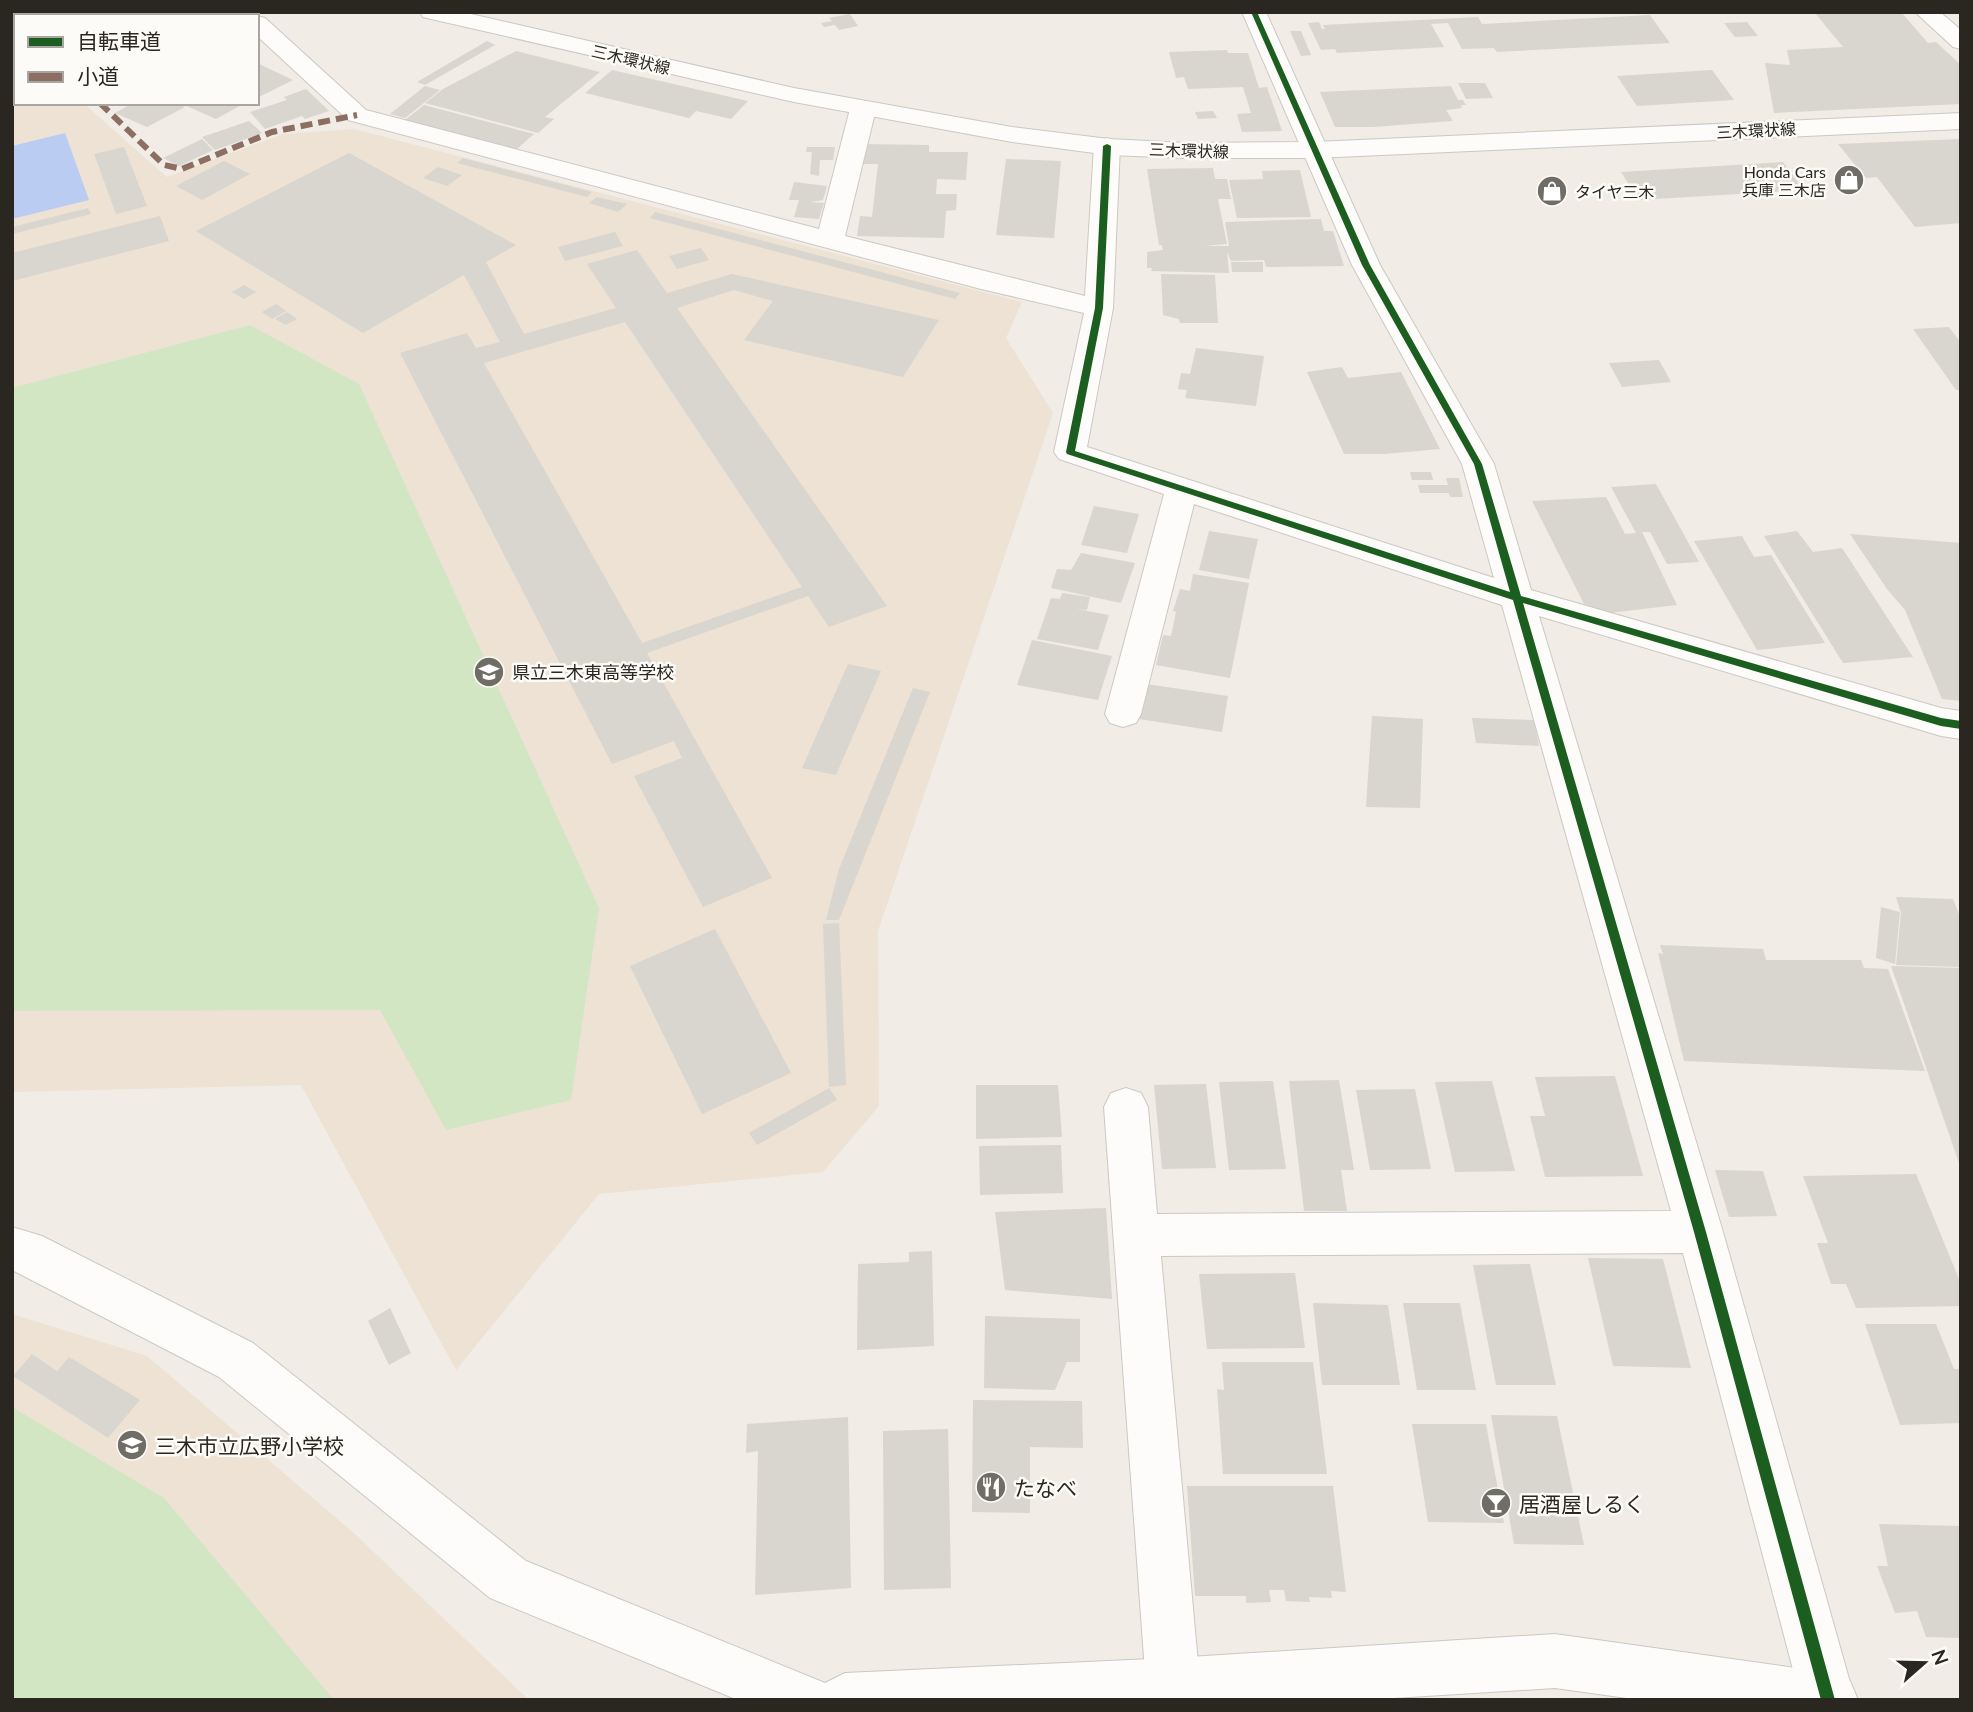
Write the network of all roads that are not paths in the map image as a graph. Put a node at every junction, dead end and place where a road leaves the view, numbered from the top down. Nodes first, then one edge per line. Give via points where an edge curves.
1 (431, 12) edge
2 (1254, 12) edge
3 (1926, 12) edge
4 (259, 25) edge
5 (1961, 42) edge
6 (863, 109) junction
7 (1961, 121) edge
8 (1107, 146) junction
9 (1315, 150) junction
10 (830, 240) junction
11 (1099, 308) junction
12 (1182, 487) junction
13 (1518, 598) junction
14 (1123, 714) dead end
15 (1961, 725) edge
16 (1126, 1107) dead end
17 (1700, 1232) junction
18 (1137, 1235) junction
19 (12, 1248) edge
20 (1173, 1685) junction
21 (805, 1700) edge
22 (845, 1700) edge
23 (1829, 1700) edge

1 - 6 street, 三木環状線
2 - 9 street
3 - 5 street
4 - 10 street via 357,115
6 - 8 street, 三木環状線
6 - 10 street
7 - 9 street, 三木環状線
8 - 9 street, 三木環状線 via 1212,152
8 - 11 street
9 - 13 street via 1366,265 1478,464
10 - 11 street
11 - 12 street via 1070,452
12 - 13 street
12 - 14 street
13 - 15 street
13 - 17 street
16 - 18 street
17 - 18 street
17 - 23 street
18 - 20 street
19 - 21 street via 26,1251 236,1360 508,1580
20 - 22 street
20 - 23 street via 1555,1661

